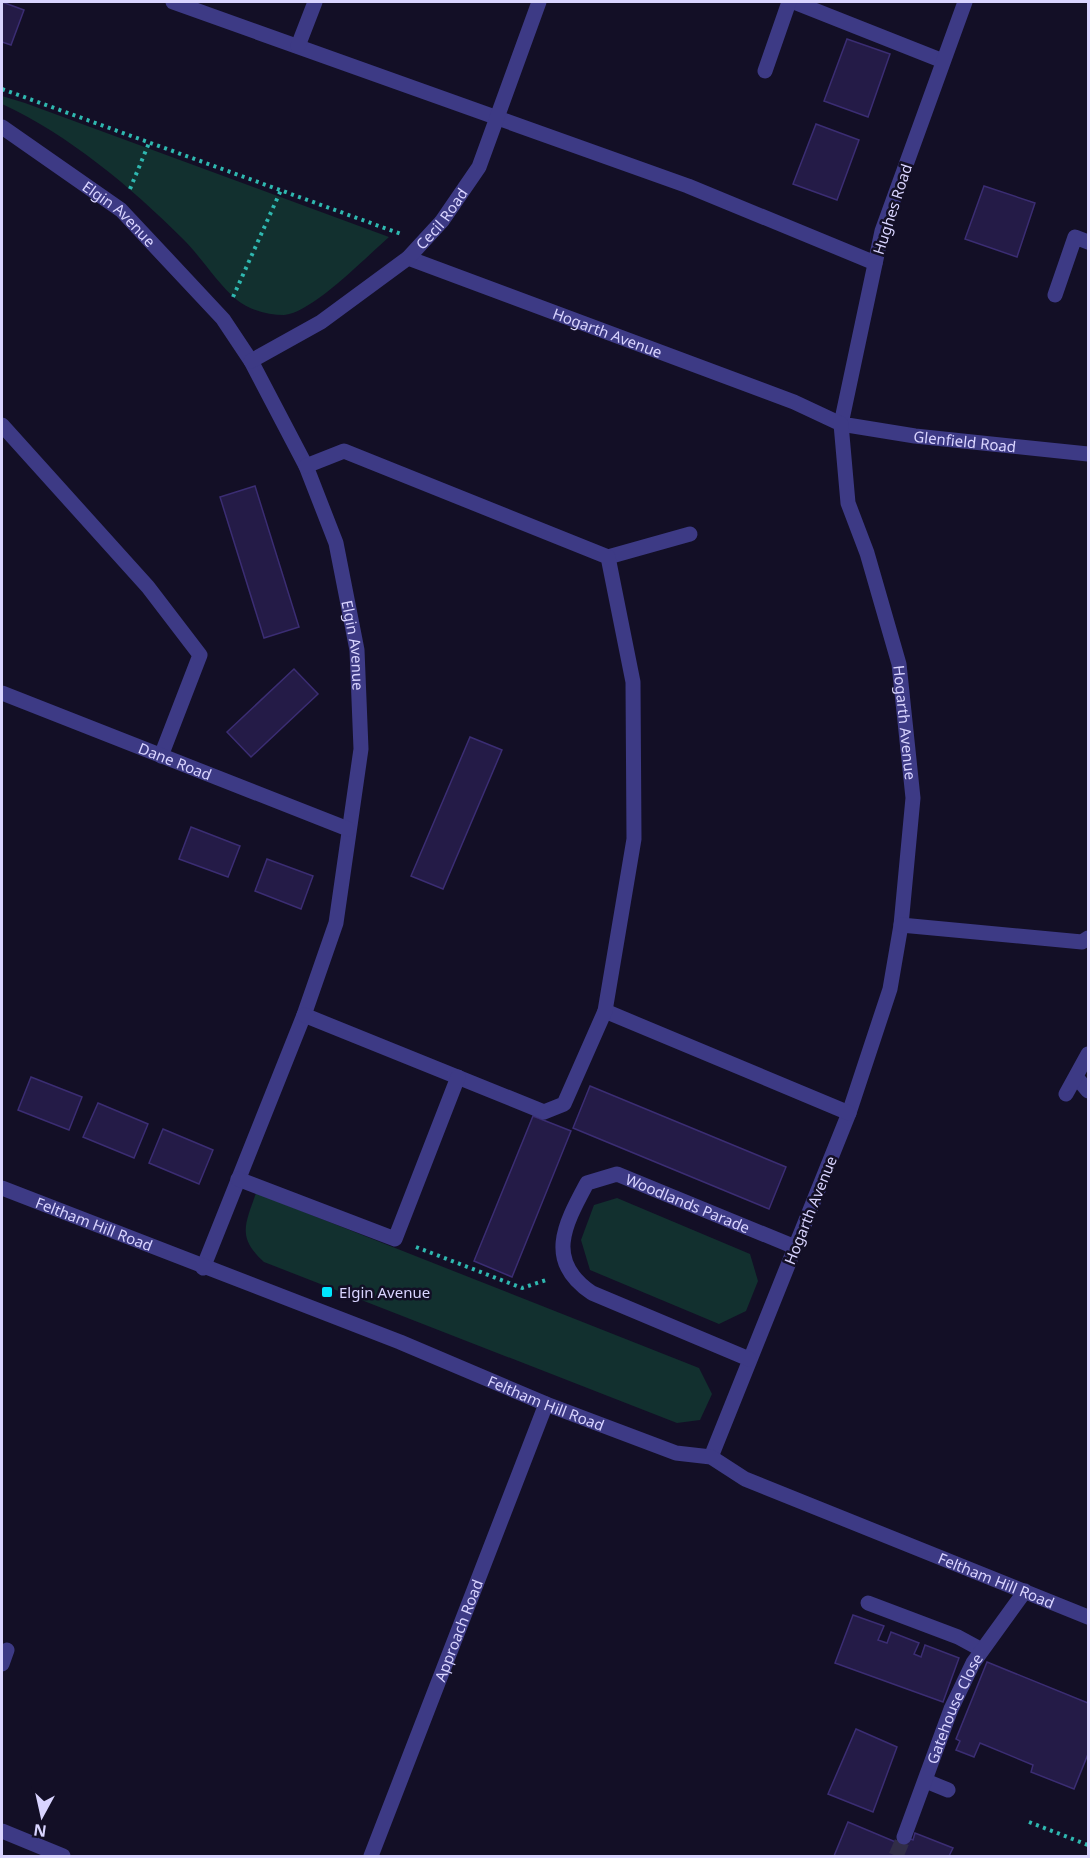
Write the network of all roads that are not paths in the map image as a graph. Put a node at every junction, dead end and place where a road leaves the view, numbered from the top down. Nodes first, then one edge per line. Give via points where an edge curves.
1 (173, 2) edge
2 (315, 2) edge
3 (539, 2) edge
4 (791, 2) edge
5 (965, 2) edge
6 (298, 46) junction
7 (943, 61) junction
8 (765, 71) dead end
9 (497, 117) junction
10 (2, 127) edge
11 (1089, 242) edge
12 (408, 258) junction
13 (875, 263) junction
14 (1055, 295) dead end
15 (251, 361) junction
16 (841, 424) junction
17 (2, 425) edge
18 (1089, 454) edge
19 (306, 466) junction
20 (690, 534) dead end
21 (608, 557) junction
22 (2, 693) edge
23 (160, 756) junction
24 (348, 829) junction
25 (901, 925) junction
26 (1089, 938) edge
27 (605, 1011) junction
28 (304, 1015) junction
29 (1089, 1054) edge
30 (458, 1077) junction
31 (1077, 1078) junction
32 (1089, 1092) edge
33 (1066, 1094) dead end
34 (849, 1113) junction
35 (238, 1179) junction
36 (2, 1188) edge
37 (795, 1247) junction
38 (203, 1268) junction
39 (749, 1359) junction
40 (546, 1404) junction
41 (711, 1458) junction
42 (1025, 1591) junction
43 (868, 1603) dead end
44 (1089, 1617) edge
45 (982, 1650) junction
46 (926, 1781) junction
47 (948, 1790) dead end
48 (2, 1831) edge
49 (904, 1837) tunnel mouth
50 (63, 1857) edge
51 (371, 1857) edge

1 - 6 street
2 - 6 street
3 - 9 street, Cecil Road
4 - 7 street
4 - 8 street
5 - 7 street, Hughes Road
6 - 9 street
7 - 13 street, Hughes Road via 882,231
9 - 12 street, Cecil Road via 479,167 424,243
9 - 13 street via 688,186
10 - 15 street, Elgin Avenue via 121,210 223,319
11 - 14 street via 1075,237
12 - 15 street, Cecil Road via 321,322
12 - 16 street, Hogarth Avenue via 794,402
13 - 16 street, Hughes Road
15 - 19 street, Elgin Avenue
16 - 18 street, Glenfield Road via 915,436
16 - 25 street, Hogarth Avenue via 848,503 867,553 899,664 913,798
17 - 23 street via 148,587 200,655
19 - 21 street via 344,451
19 - 24 street, Elgin Avenue via 336,543 357,650 361,749
20 - 21 street
21 - 27 street via 633,682 634,839
22 - 23 street, Dane Road
23 - 24 street, Dane Road
24 - 28 street, Elgin Avenue via 336,923
25 - 26 street via 1082,942
25 - 34 street, Hogarth Avenue via 890,989
27 - 30 street via 564,1104 544,1112
27 - 34 street
28 - 30 street
28 - 35 street, Elgin Avenue
29 - 31 street
30 - 35 street via 395,1239
31 - 32 street
31 - 33 street
34 - 37 street, Hogarth Avenue
35 - 38 street, Elgin Avenue
36 - 38 street, Feltham Hill Road
37 - 39 street, Hogarth Avenue
37 - 39 street, Woodlands Parade via 617,1174 587,1183 568,1218 562,1257 574,1281 592,1293
38 - 40 street, Feltham Hill Road via 400,1342
39 - 41 street, Hogarth Avenue
40 - 41 street, Feltham Hill Road via 676,1453
40 - 51 street, Approach Road
41 - 42 street, Feltham Hill Road via 744,1479
42 - 44 street, Feltham Hill Road
42 - 45 street, Gatehouse Close
43 - 45 street
45 - 46 street, Gatehouse Close via 951,1709
46 - 47 street
46 - 49 street, Gatehouse Close
48 - 50 street

